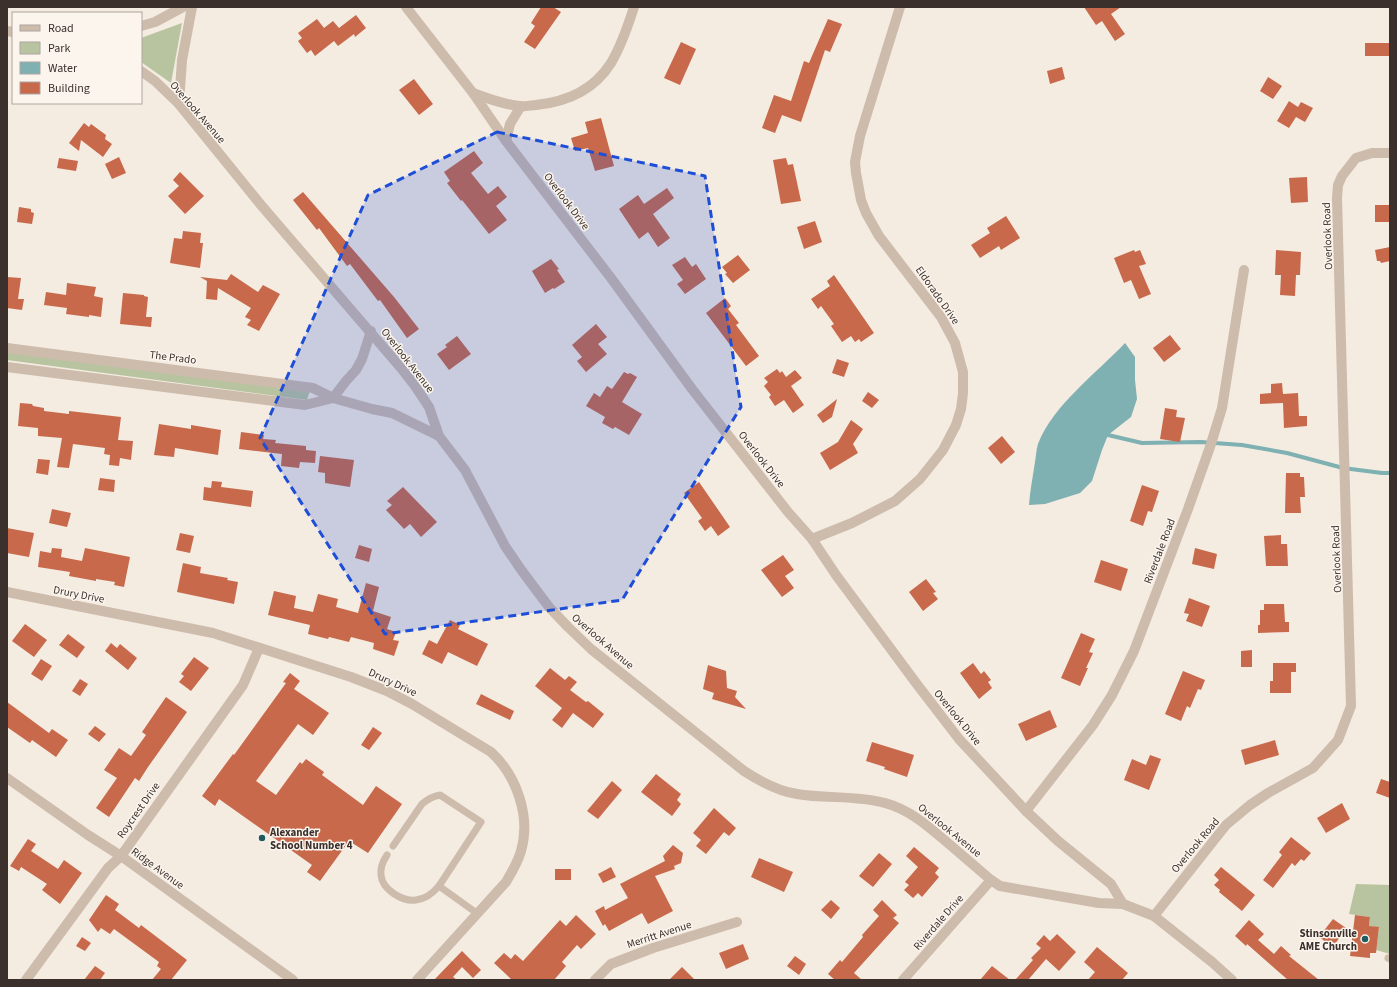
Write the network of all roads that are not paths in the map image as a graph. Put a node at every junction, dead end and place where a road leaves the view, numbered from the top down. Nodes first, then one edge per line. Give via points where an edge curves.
1 (184, 7) edge
2 (192, 7) edge
3 (406, 7) edge
4 (634, 7) edge
5 (900, 7) edge
6 (142, 26) edge
7 (142, 72) edge
8 (473, 93) junction
9 (179, 104) junction
10 (521, 106) junction
11 (506, 142) junction
12 (1390, 153) edge
13 (1244, 270) dead end
14 (371, 331) junction
15 (7, 348) edge
16 (7, 367) edge
17 (333, 398) junction
18 (439, 436) junction
19 (812, 539) junction
20 (7, 592) edge
21 (259, 648) junction
22 (7, 778) edge
23 (1026, 811) junction
24 (393, 846) dead end
25 (386, 854) dead end
26 (121, 856) junction
27 (991, 880) junction
28 (439, 886) junction
29 (1123, 904) junction
30 (478, 914) junction
31 (1154, 916) junction
32 (737, 922) dead end
33 (26, 980) edge
34 (293, 980) edge
35 (417, 980) edge
36 (595, 980) edge
37 (903, 980) edge
38 (1230, 980) edge

1 - 6 street
2 - 9 street via 182,60
3 - 8 street, Overlook Drive
4 - 10 street via 619,49 610,65 586,89 550,103
5 - 19 street, Eldorado Drive via 860,136 855,162 856,173 861,200 879,236 941,317 955,343 962,372 961,409 943,450 920,479 895,501 852,523
7 - 9 street, Overlook Avenue
8 - 10 street
8 - 11 street, Overlook Drive
9 - 14 street, Overlook Avenue via 261,206
10 - 11 street via 510,124
11 - 19 street, Overlook Drive via 692,389
12 - 31 street, Overlook Road via 1372,153 1356,158 1342,176 1337,198 1351,706 1338,740 1313,768 1250,805 1226,825
13 - 23 street, Riverdale Road via 1222,408 1193,495 1134,651 1112,695 1092,725
14 - 17 street via 356,370
14 - 18 street, Overlook Avenue via 429,407
15 - 17 street, The Prado via 312,388
16 - 17 street, The Prado via 305,405
17 - 18 street, The Prado via 392,413
18 - 27 street, Overlook Avenue via 465,470 505,546 526,577 568,628 620,673 760,782 796,794 864,799 898,807 912,813
19 - 23 street, Overlook Drive via 959,739
20 - 21 street, Drury Drive via 212,633
21 - 26 street, Roycrest Drive via 243,684
21 - 30 street, Drury Drive via 351,677 386,691 412,704 502,761 510,774 522,806 522,851 506,882
22 - 26 street, Ridge Avenue
23 - 29 street, Overlook Drive via 1111,884
24 - 28 lane via 428,798 440,795 481,822
25 - 28 lane via 382,862 381,877 393,893 415,900 432,895
26 - 33 street, Roycrest Drive via 108,868
26 - 34 street, Ridge Avenue
27 - 29 street, Overlook Avenue via 1000,886 1099,903
27 - 37 street, Riverdale Drive
28 - 30 lane
29 - 31 street, Overlook Avenue
30 - 35 street, Drury Drive
31 - 38 street, Overlook Avenue via 1212,962
32 - 36 street, Merritt Avenue via 610,964

